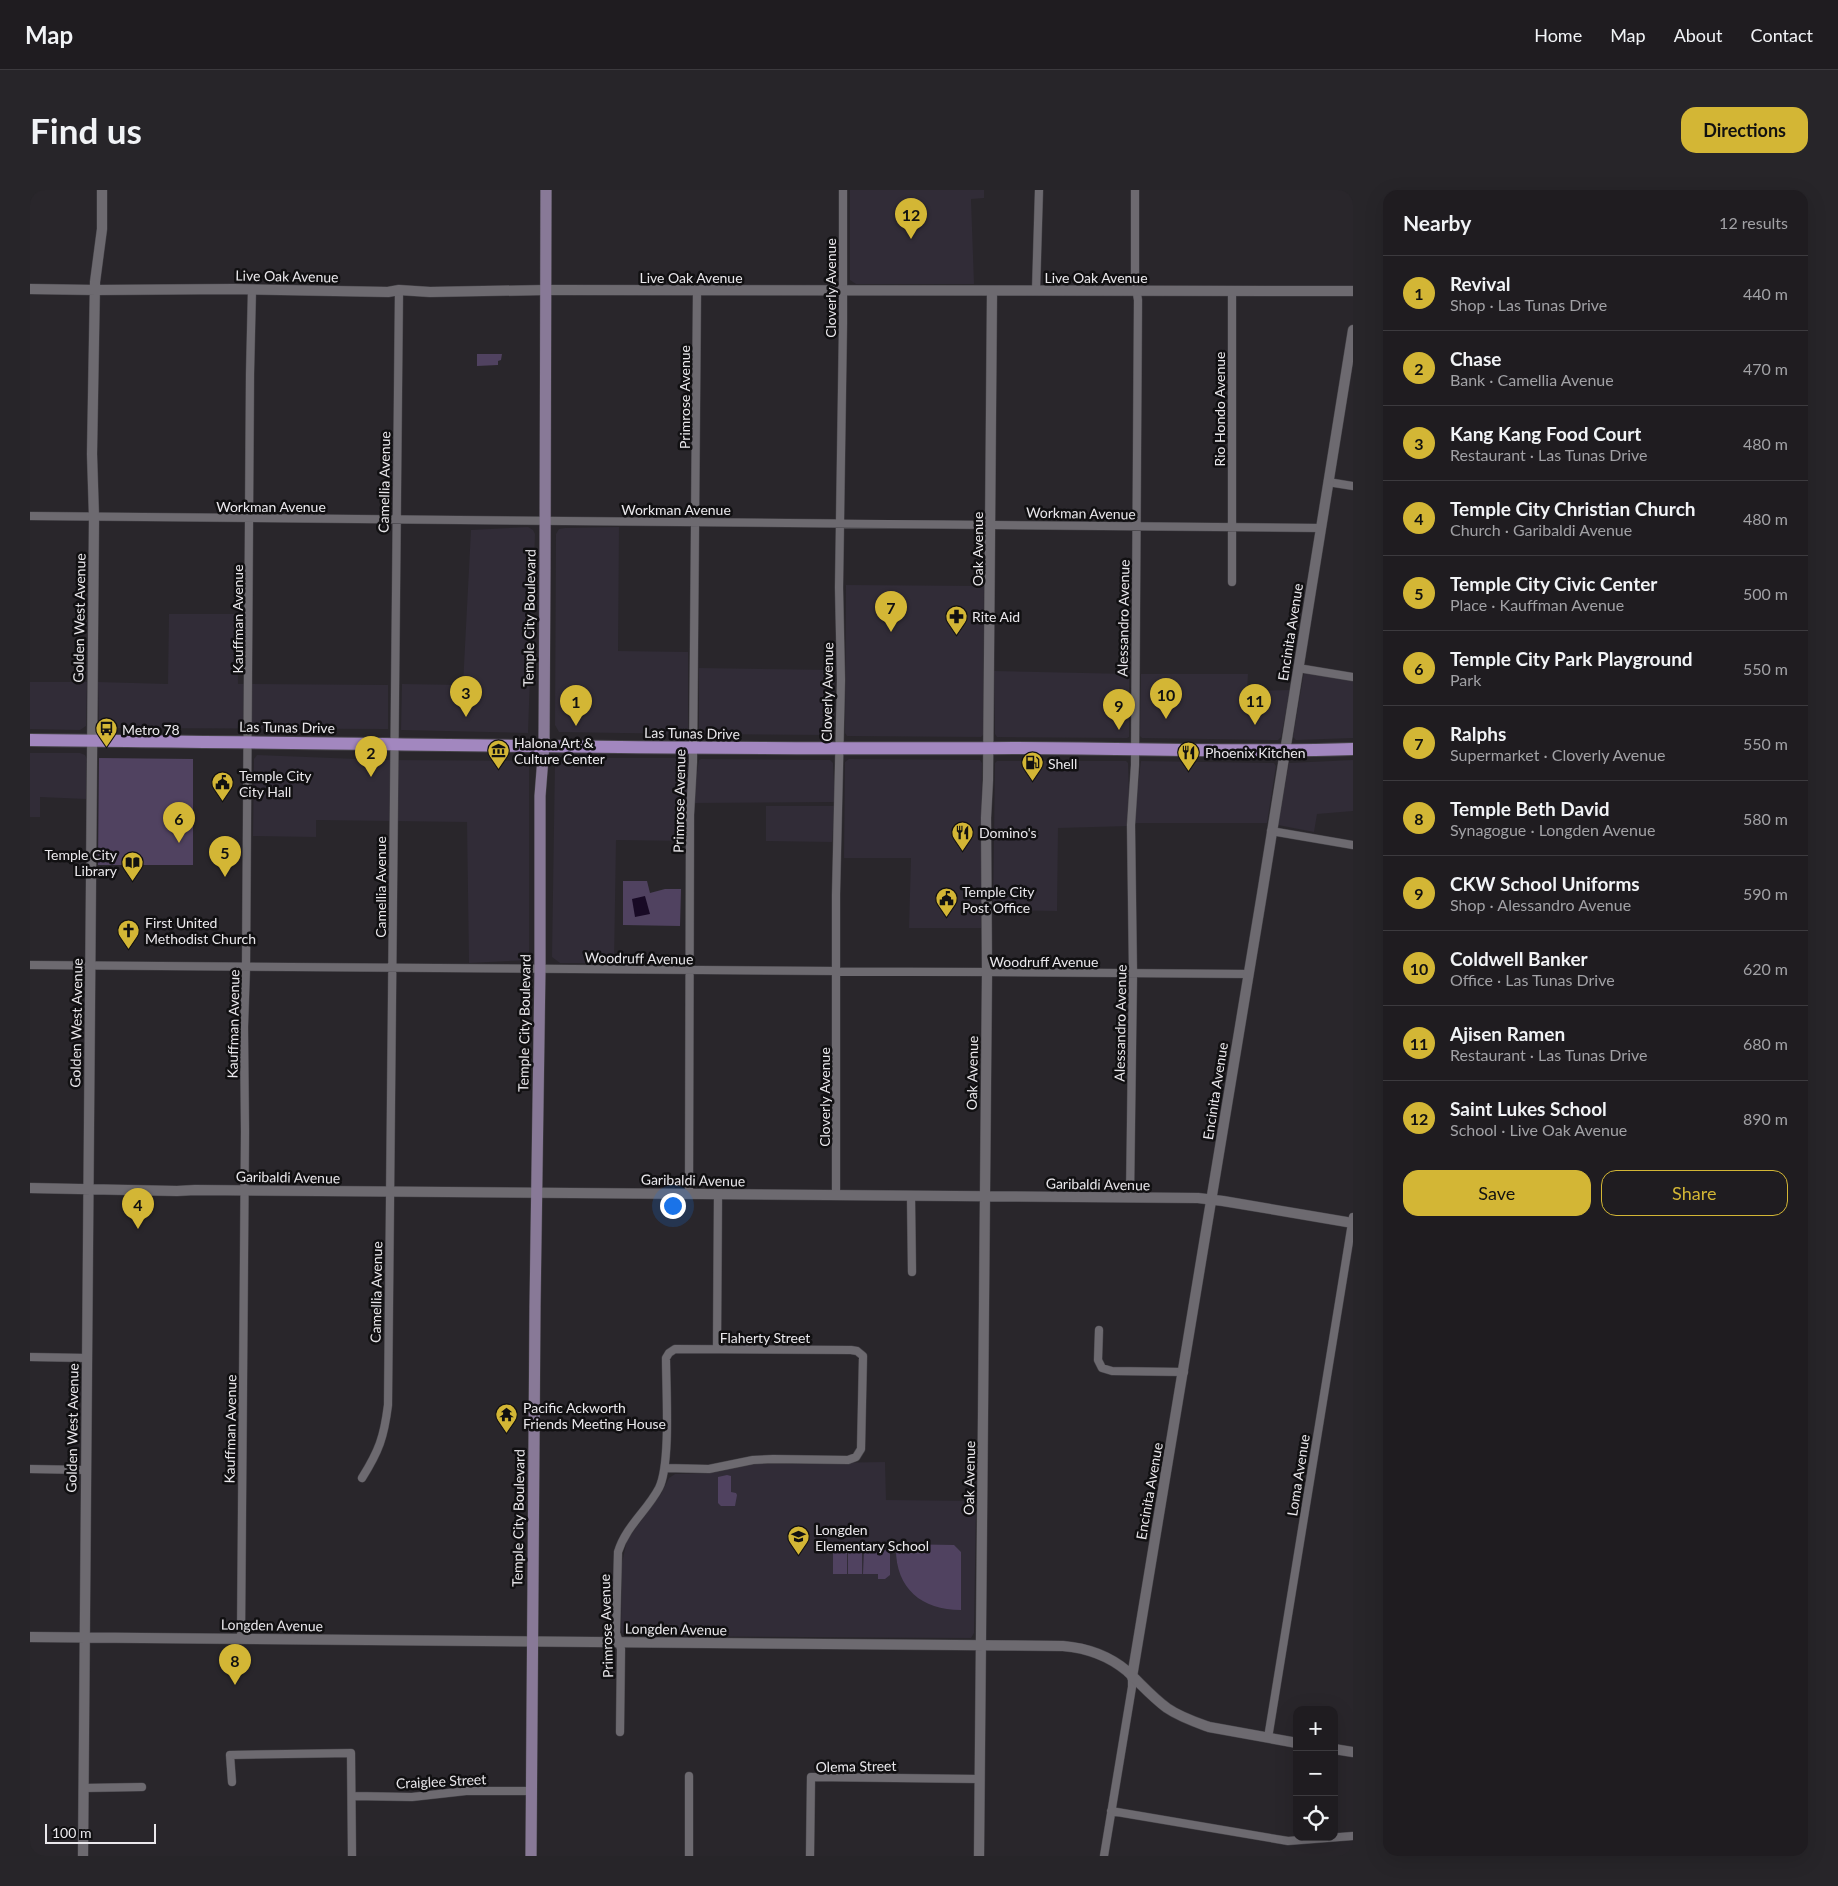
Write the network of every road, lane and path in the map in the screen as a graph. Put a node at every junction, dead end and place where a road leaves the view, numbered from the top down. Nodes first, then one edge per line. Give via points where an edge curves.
1 (102, 190) edge
2 (546, 190) edge
3 (843, 190) edge
4 (1039, 190) edge
5 (1135, 190) edge
6 (30, 289) edge
7 (252, 289) junction
8 (96, 290) junction
9 (398, 290) junction
10 (546, 290) junction
11 (843, 290) junction
12 (697, 291) junction
13 (992, 291) junction
14 (1036, 291) junction
15 (1137, 291) junction
16 (1232, 291) junction
17 (1353, 292) edge
18 (1353, 330) edge
19 (1328, 482) junction
20 (1353, 486) edge
21 (30, 516) edge
22 (94, 517) junction
23 (250, 518) junction
24 (396, 520) junction
25 (546, 520) junction
26 (695, 522) junction
27 (840, 523) junction
28 (990, 524) junction
29 (1137, 526) junction
30 (1231, 527) junction
31 (1321, 528) junction
32 (1232, 582) dead end
33 (1298, 668) junction
34 (1353, 677) edge
35 (30, 740) edge
36 (92, 741) junction
37 (248, 742) junction
38 (394, 744) junction
39 (544, 745) junction
40 (693, 748) junction
41 (839, 748) junction
42 (1134, 748) junction
43 (988, 749) junction
44 (1353, 749) edge
45 (1284, 750) junction
46 (1271, 831) junction
47 (1353, 845) edge
48 (30, 965) edge
49 (90, 966) junction
50 (246, 968) junction
51 (392, 968) junction
52 (540, 969) junction
53 (691, 971) junction
54 (837, 972) junction
55 (987, 973) junction
56 (1133, 974) junction
57 (1249, 974) junction
58 (30, 1188) edge
59 (88, 1190) junction
60 (244, 1190) junction
61 (390, 1192) junction
62 (537, 1193) junction
63 (689, 1193) junction
64 (718, 1194) junction
65 (836, 1195) junction
66 (911, 1197) junction
67 (985, 1197) junction
68 (1130, 1198) junction
69 (1210, 1199) junction
70 (1353, 1221) edge
71 (912, 1272) dead end
72 (1098, 1330) dead end
73 (717, 1349) junction
74 (669, 1353) joint
75 (30, 1357) edge
76 (87, 1358) junction
77 (1184, 1372) junction
78 (665, 1468) junction
79 (30, 1469) edge
80 (86, 1470) junction
81 (362, 1478) dead end
82 (30, 1637) edge
83 (84, 1637) junction
84 (241, 1639) junction
85 (532, 1640) junction
86 (619, 1642) junction
87 (981, 1645) junction
88 (1132, 1677) junction
89 (620, 1732) dead end
90 (1268, 1738) junction
91 (1293, 1742) edge
92 (1338, 1750) edge
93 (1353, 1752) edge
94 (689, 1776) dead end
95 (979, 1778) junction
96 (232, 1782) dead end
97 (142, 1787) dead end
98 (83, 1788) junction
99 (531, 1792) junction
100 (352, 1796) junction
101 (1111, 1811) junction
102 (1353, 1836) edge
103 (82, 1856) edge
104 (352, 1856) edge
105 (531, 1856) edge
106 (688, 1856) edge
107 (810, 1856) edge
108 (979, 1856) edge
109 (1104, 1856) edge

1 - 8 street, Golden West Avenue
2 - 10 main road, Temple City Boulevard
3 - 11 street, Cloverly Avenue
4 - 14 street
5 - 15 street, Alessandro Avenue
6 - 8 street, Live Oak Avenue
7 - 8 street, Live Oak Avenue
7 - 9 street, Live Oak Avenue
7 - 23 street, Kauffman Avenue
8 - 22 street, Golden West Avenue via 92,454
9 - 10 street, Live Oak Avenue
9 - 24 street, Camellia Avenue
10 - 12 street, Live Oak Avenue
10 - 25 main road, Temple City Boulevard
11 - 12 street, Live Oak Avenue
11 - 13 street, Live Oak Avenue
11 - 27 street, Cloverly Avenue
12 - 26 street, Primrose Avenue
13 - 14 street, Live Oak Avenue
13 - 28 street, Oak Avenue
14 - 15 street, Live Oak Avenue
15 - 16 street, Live Oak Avenue
15 - 29 street, Alessandro Avenue
16 - 17 street, Live Oak Avenue
16 - 30 street, Rio Hondo Avenue
18 - 19 street, Encinita Avenue
19 - 20 street
19 - 31 street, Encinita Avenue
21 - 22 street, Workman Avenue
22 - 23 street, Workman Avenue
22 - 36 street, Golden West Avenue
23 - 24 street, Workman Avenue
23 - 37 street, Kauffman Avenue
24 - 25 street, Workman Avenue
24 - 38 street, Camellia Avenue
25 - 26 street, Workman Avenue
25 - 39 main road, Temple City Boulevard
26 - 27 street, Workman Avenue
26 - 40 street, Primrose Avenue
27 - 28 street, Workman Avenue
27 - 41 street, Cloverly Avenue
28 - 29 street, Workman Avenue
28 - 43 street, Oak Avenue
29 - 30 street, Workman Avenue
29 - 42 street, Alessandro Avenue
30 - 31 street, Workman Avenue
30 - 32 street, Rio Hondo Avenue
31 - 33 street, Encinita Avenue
33 - 34 street
33 - 45 street, Encinita Avenue
35 - 36 main road, Las Tunas Drive
36 - 37 main road, Las Tunas Drive
36 - 49 street, Golden West Avenue
37 - 38 main road, Las Tunas Drive
37 - 50 street, Kauffman Avenue
38 - 39 main road, Las Tunas Drive
38 - 51 street, Camellia Avenue
39 - 40 main road, Las Tunas Drive
39 - 52 main road, Temple City Boulevard via 540,796
40 - 41 main road, Las Tunas Drive
40 - 53 street, Primrose Avenue
41 - 43 main road, Las Tunas Drive
41 - 54 street, Cloverly Avenue
42 - 43 main road, Las Tunas Drive
42 - 45 main road, Las Tunas Drive
42 - 56 street, Alessandro Avenue
43 - 55 street, Oak Avenue
44 - 45 main road, Las Tunas Drive
45 - 46 street, Encinita Avenue
46 - 47 street
46 - 57 street, Encinita Avenue
48 - 49 street, Woodruff Avenue
49 - 50 street, Woodruff Avenue
49 - 59 street, Golden West Avenue
50 - 51 street, Woodruff Avenue
50 - 60 street, Kauffman Avenue
51 - 52 street, Woodruff Avenue
51 - 61 street, Camellia Avenue
52 - 53 street, Woodruff Avenue
52 - 62 main road, Temple City Boulevard
53 - 54 street, Woodruff Avenue
53 - 63 street, Primrose Avenue
54 - 55 street, Woodruff Avenue
54 - 65 street, Cloverly Avenue
55 - 56 street, Woodruff Avenue
55 - 67 street, Oak Avenue
56 - 57 street, Woodruff Avenue
56 - 68 street, Alessandro Avenue
57 - 69 street, Encinita Avenue
58 - 59 street, Garibaldi Avenue
59 - 60 street, Garibaldi Avenue
59 - 76 street, Golden West Avenue
60 - 61 street, Garibaldi Avenue
60 - 84 street, Kauffman Avenue
61 - 62 street, Garibaldi Avenue
61 - 81 street, Camellia Avenue via 388,1405 380,1447
62 - 63 street, Garibaldi Avenue
62 - 85 main road, Temple City Boulevard
63 - 64 street, Garibaldi Avenue
64 - 65 street, Garibaldi Avenue
64 - 73 street
65 - 66 street, Garibaldi Avenue
66 - 67 street, Garibaldi Avenue
66 - 71 street
67 - 68 street, Garibaldi Avenue
67 - 87 street, Oak Avenue
68 - 69 street, Garibaldi Avenue
69 - 70 street, Garibaldi Avenue
69 - 77 street, Encinita Avenue
70 - 90 street, Loma Avenue
72 - 77 street via 1098,1360 1102,1368
73 - 74 street, Flaherty Street via 675,1349
73 - 78 street, Flaherty Street via 851,1350 861,1354 864,1360 861,1449 856,1457 848,1460 773,1459 709,1469
74 - 78 street, Primrose Avenue via 666,1358
75 - 76 street
76 - 80 street, Golden West Avenue
77 - 88 street, Encinita Avenue
78 - 86 street, Primrose Avenue via 658,1489 630,1526 618,1552 616,1633
79 - 80 street
80 - 83 street, Golden West Avenue
82 - 83 street, Longden Avenue
83 - 84 street, Longden Avenue
83 - 98 street, Golden West Avenue
84 - 85 street, Longden Avenue
85 - 86 street, Longden Avenue
85 - 99 main road, Temple City Boulevard
86 - 87 street, Longden Avenue
86 - 89 street, Primrose Avenue
87 - 88 street, Longden Avenue via 1081,1648 1098,1653
87 - 95 street, Oak Avenue
88 - 90 street, Longden Avenue via 1182,1716 1210,1726
88 - 101 street, Encinita Avenue
90 - 91 street, Longden Avenue
92 - 93 street
94 - 106 street
95 - 107 street, Olema Street via 811,1777
95 - 108 street, Oak Avenue
96 - 100 street via 230,1755 351,1753
97 - 98 street
98 - 103 street, Golden West Avenue
99 - 100 street, Craiglee Street
99 - 105 main road, Temple City Boulevard
100 - 104 street
101 - 102 street via 1288,1841
101 - 109 street, Encinita Avenue

